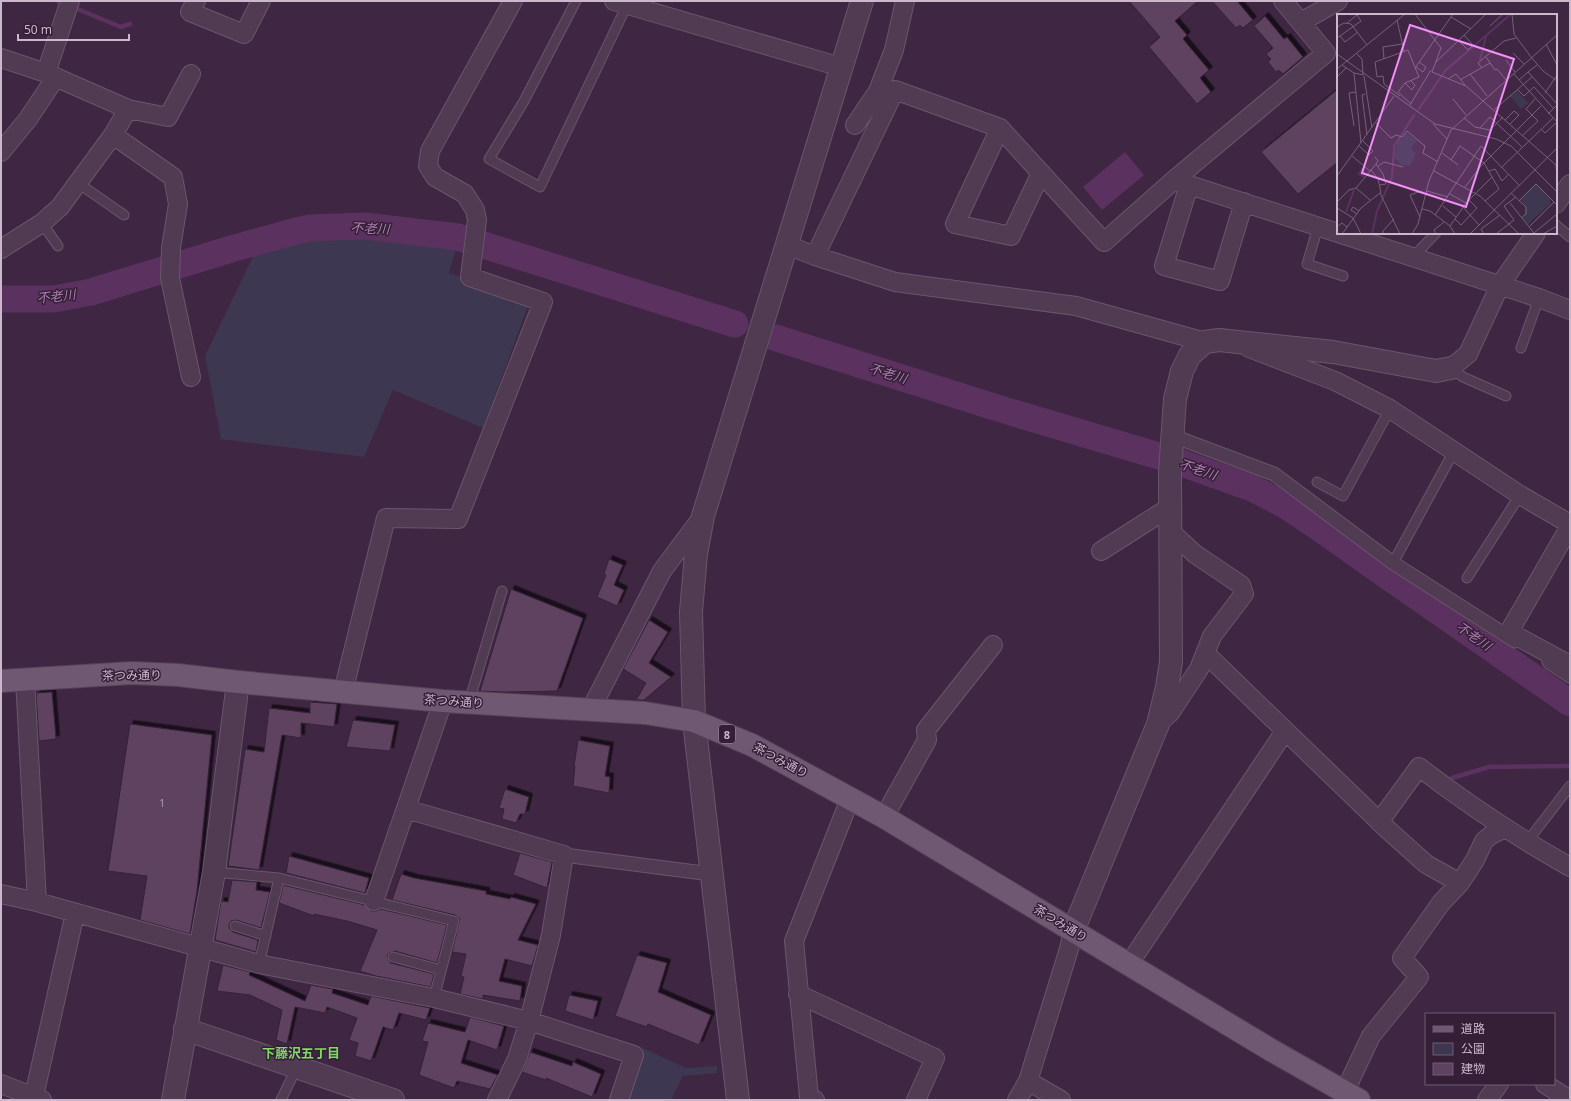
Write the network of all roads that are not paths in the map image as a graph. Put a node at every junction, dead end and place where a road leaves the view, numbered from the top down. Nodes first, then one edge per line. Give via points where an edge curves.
1 (70, 1) edge
2 (196, 1) edge
3 (261, 1) edge
4 (514, 1) edge
5 (576, 1) edge
6 (862, 1) edge
7 (905, 1) edge
8 (1283, 1) edge
9 (1338, 1) edge
10 (620, 3) edge
11 (1301, 22) junction
12 (1, 58) edge
13 (841, 67) junction
14 (191, 74) dead end
15 (51, 75) junction
16 (128, 109) junction
17 (855, 125) dead end
18 (1000, 128) junction
19 (113, 134) junction
20 (1, 152) edge
21 (1041, 173) junction
22 (1181, 182) junction
23 (78, 183) junction
24 (1570, 184) edge
25 (1244, 202) junction
26 (1557, 203) edge
27 (124, 215) dead end
28 (42, 223) junction
29 (1557, 227) edge
30 (1333, 230) edge
31 (1345, 234) edge
32 (1435, 234) edge
33 (1535, 234) edge
34 (1570, 237) edge
35 (787, 245) junction
36 (58, 246) dead end
37 (1, 249) edge
38 (815, 256) junction
39 (1413, 257) junction
40 (1343, 276) dead end
41 (1500, 285) junction
42 (1540, 298) junction
43 (1570, 310) edge
44 (1205, 342) junction
45 (1233, 342) junction
46 (1521, 348) dead end
47 (1451, 368) junction
48 (191, 377) dead end
49 (1506, 396) dead end
50 (1390, 409) junction
51 (1173, 436) junction
52 (1454, 451) junction
53 (1317, 482) dead end
54 (1520, 495) junction
55 (1170, 507) junction
56 (703, 516) junction
57 (1570, 525) edge
58 (1170, 532) junction
59 (1101, 551) dead end
60 (1393, 563) junction
61 (1467, 578) dead end
62 (502, 591) dead end
63 (993, 645) dead end
64 (1205, 653) junction
65 (1570, 666) edge
66 (1570, 676) edge
67 (25, 679) junction
68 (1, 681) edge
69 (238, 682) junction
70 (343, 692) junction
71 (443, 701) junction
72 (470, 702) junction
73 (591, 709) junction
74 (694, 721) junction
75 (1158, 724) junction
76 (1286, 731) junction
77 (1570, 786) edge
78 (850, 799) junction
79 (406, 809) junction
80 (884, 817) junction
81 (1379, 822) junction
82 (1505, 828) junction
83 (1527, 842) junction
84 (564, 855) junction
85 (1570, 867) edge
86 (214, 872) junction
87 (711, 874) junction
88 (279, 878) junction
89 (1460, 883) junction
90 (1, 894) edge
91 (37, 902) junction
92 (374, 902) junction
93 (75, 913) junction
94 (235, 926) dead end
95 (1073, 931) junction
96 (266, 936) junction
97 (201, 947) junction
98 (392, 957) dead end
99 (259, 964) junction
100 (1129, 964) junction
101 (441, 970) junction
102 (798, 994) junction
103 (434, 998) junction
104 (529, 1021) junction
105 (185, 1029) junction
106 (297, 1067) junction
107 (1028, 1081) junction
108 (1, 1084) edge
109 (1498, 1085) edge
110 (1547, 1085) edge
111 (1352, 1096) edge
112 (38, 1098) edge
113 (173, 1100) edge
114 (281, 1100) edge
115 (392, 1100) edge
116 (497, 1100) edge
117 (619, 1100) edge
118 (738, 1100) edge
119 (815, 1100) edge
120 (916, 1100) edge
121 (1017, 1100) edge
122 (1061, 1100) edge
123 (1487, 1100) edge
124 (1570, 1100) edge

1 - 15 street
2 - 3 street via 190,12 244,34
4 - 70 street via 430,151 428,166 435,177 465,194 475,210 477,220 470,277 543,302 458,519 386,518
5 - 10 lane via 524,101 489,159 540,187
6 - 13 street
7 - 17 street via 894,50 878,92
8 - 11 street
9 - 11 street
10 - 13 street
11 - 22 street via 1326,53
12 - 15 street
13 - 35 street
14 - 16 street via 168,117
15 - 16 street
15 - 20 street via 28,119
16 - 19 street
18 - 21 street
18 - 21 street via 955,224 1011,236
18 - 38 street via 895,90
19 - 23 street
19 - 48 street via 173,177 178,204 171,248 170,278
21 - 22 street via 1104,242
22 - 25 street
22 - 25 street via 1164,266 1220,281
23 - 27 lane
23 - 28 street via 60,207
24 - 26 street
25 - 30 street
28 - 36 lane
28 - 37 street
29 - 34 lane
30 - 40 lane via 1307,264
31 - 39 street
32 - 39 lane
33 - 41 street
35 - 38 street
35 - 56 street
38 - 44 street via 895,282 1076,306
39 - 41 street
41 - 42 street
41 - 47 street via 1468,354
42 - 43 street
42 - 46 lane
44 - 45 street
44 - 51 street via 1190,355 1182,371 1175,400
45 - 47 street via 1333,352 1436,371
45 - 50 street via 1335,381
47 - 49 lane via 1463,377
50 - 52 street
50 - 53 lane via 1343,496
51 - 55 street
51 - 60 street via 1274,474
52 - 54 street
52 - 60 lane
54 - 57 street
54 - 61 lane
55 - 58 street
55 - 59 street
56 - 73 street via 662,571
56 - 74 street via 696,554 691,612
57 - 65 street via 1509,632
58 - 64 street via 1195,554 1241,585 1244,594 1212,636
58 - 75 street via 1171,662
60 - 66 street
62 - 72 lane
63 - 80 street via 926,730 927,740
64 - 75 street via 1199,669 1170,713
64 - 76 street
67 - 68 main road, 茶つみ通り / 8
67 - 69 main road, 茶つみ通り / 8 via 132,673 178,674
67 - 91 street
69 - 70 main road, 茶つみ通り / 8
69 - 86 street
70 - 71 main road, 茶つみ通り / 8
71 - 72 main road, 茶つみ通り / 8
71 - 79 street
72 - 73 main road, 茶つみ通り / 8
73 - 74 main road, 茶つみ通り / 8 via 645,713
74 - 78 main road, 茶つみ通り / 8 via 752,745
74 - 87 street
75 - 95 street
76 - 81 street
76 - 100 street
77 - 83 lane
78 - 80 main road, 茶つみ通り / 8
78 - 102 street via 794,942
79 - 84 street
79 - 92 street
80 - 95 main road, 茶つみ通り / 8
81 - 82 street via 1419,767 1459,798
81 - 89 street via 1426,864
82 - 83 street
82 - 89 street via 1484,841
83 - 85 street
84 - 87 street
84 - 104 street via 551,935
86 - 88 lane
86 - 97 street
87 - 118 street
88 - 92 lane
88 - 96 lane
89 - 111 street via 1441,903 1402,958 1419,977 1372,1036
90 - 91 street
91 - 93 street
92 - 101 lane via 454,921
93 - 97 street
93 - 112 street
94 - 96 lane
95 - 100 main road, 茶つみ通り / 8
95 - 107 street
96 - 99 lane
97 - 99 street
97 - 105 street
98 - 101 lane
99 - 103 street
100 - 111 main road, 茶つみ通り / 8
101 - 103 lane
102 - 119 street via 809,1097
102 - 120 street via 935,1058
103 - 104 street
104 - 116 street via 517,1059
104 - 117 street via 634,1055
105 - 106 street
105 - 113 street
106 - 114 lane
106 - 115 street
107 - 121 street
107 - 122 street
108 - 112 street
109 - 123 street
110 - 124 street

